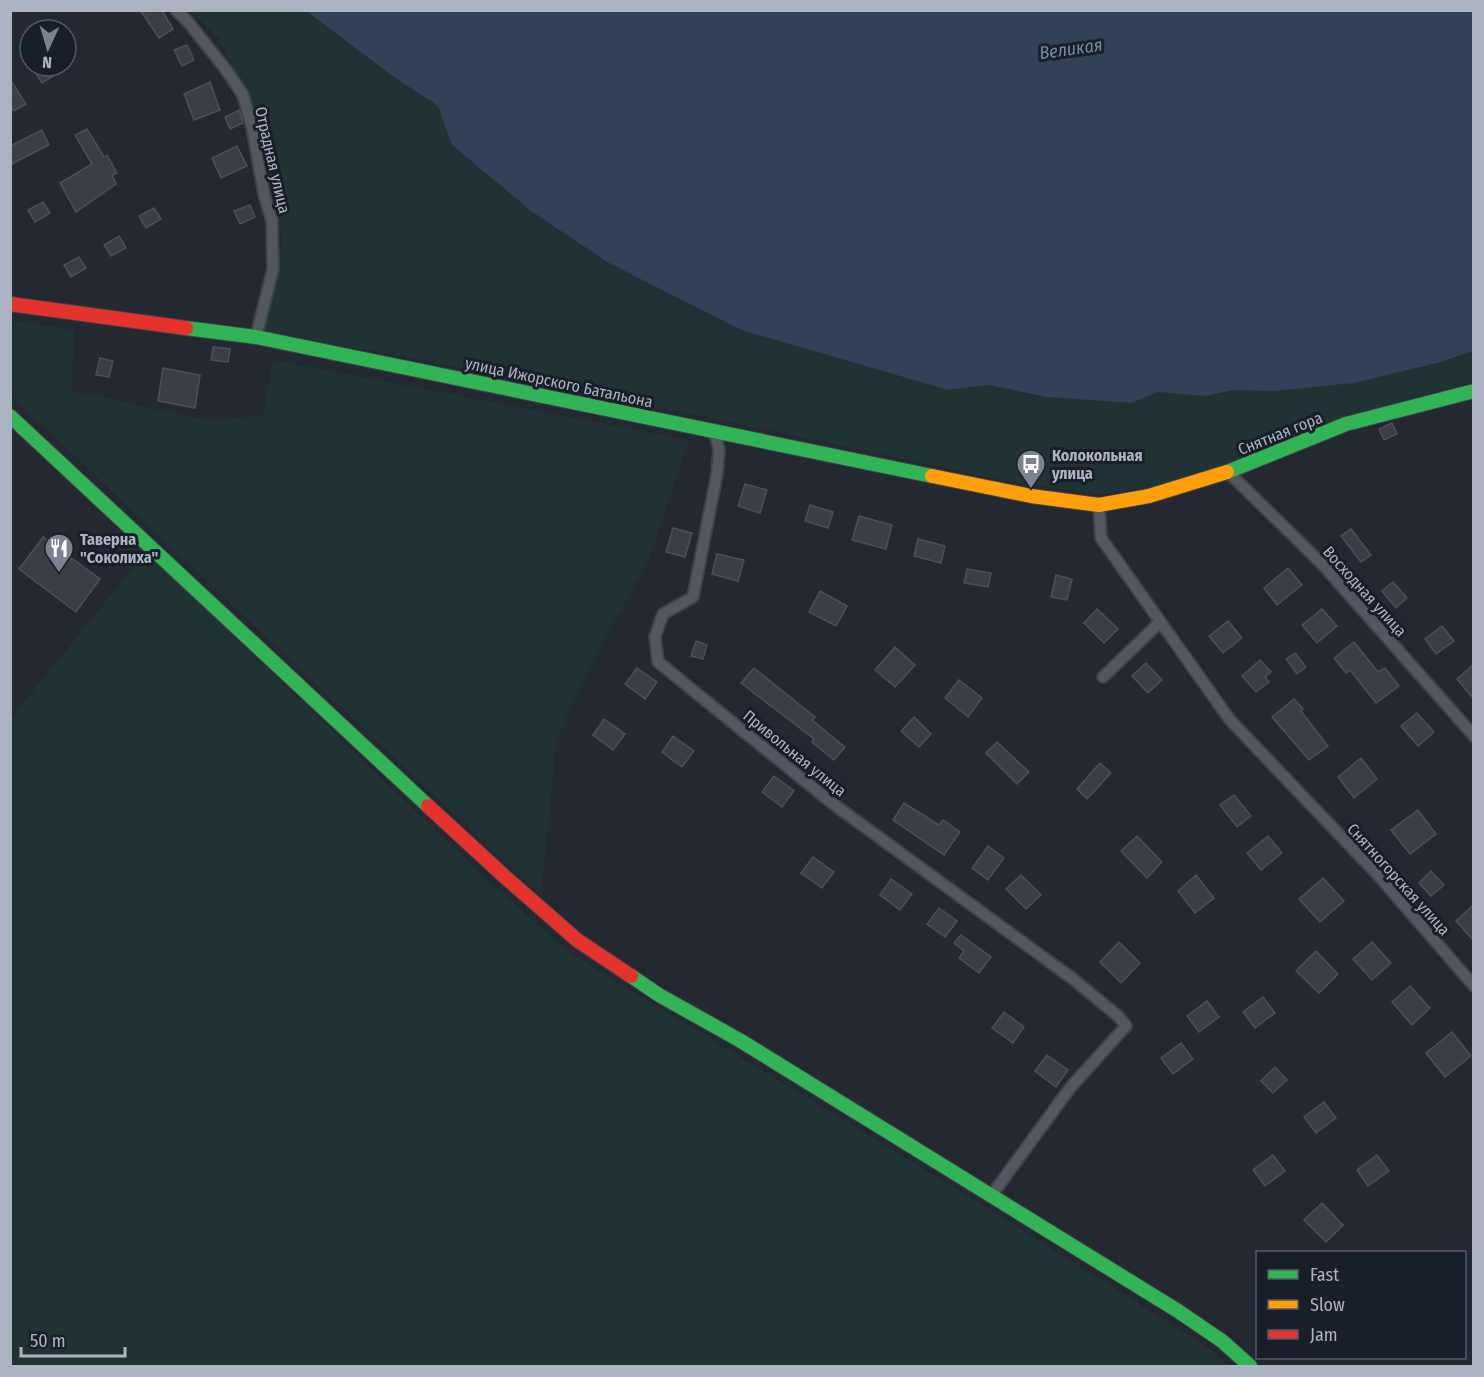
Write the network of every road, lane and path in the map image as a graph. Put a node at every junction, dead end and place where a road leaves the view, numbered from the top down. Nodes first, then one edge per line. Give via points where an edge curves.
1 (176, 10) edge
2 (10, 304) edge
3 (256, 337) junction
4 (1473, 391) edge
5 (10, 416) edge
6 (714, 430) junction
7 (1228, 472) junction
8 (1099, 505) junction
9 (1160, 621) junction
10 (1103, 677) dead end
11 (1473, 736) edge
12 (1473, 986) edge
13 (991, 1196) junction
14 (1250, 1366) edge

1 - 3 street, Отрадная улица via 243,95 252,127 272,221 273,269
2 - 3 street, улица Ижорского Батальона
3 - 6 street, улица Ижорского Батальона
4 - 7 street, Снятная гора via 1346,424
5 - 13 street via 577,940 659,995 741,1041
6 - 8 street, улица Ижорского Батальона via 1031,496
6 - 13 street, Привольная улица via 719,450 717,474 693,597 663,614 655,637 658,662 832,803 1073,979 1126,1026 1070,1089
7 - 8 street, Снятная гора via 1149,496
7 - 11 street, Восходная улица via 1322,564
8 - 9 street via 1101,538
9 - 10 street
9 - 12 street, Снятногорская улица via 1230,720 1377,874
13 - 14 street via 1178,1311

